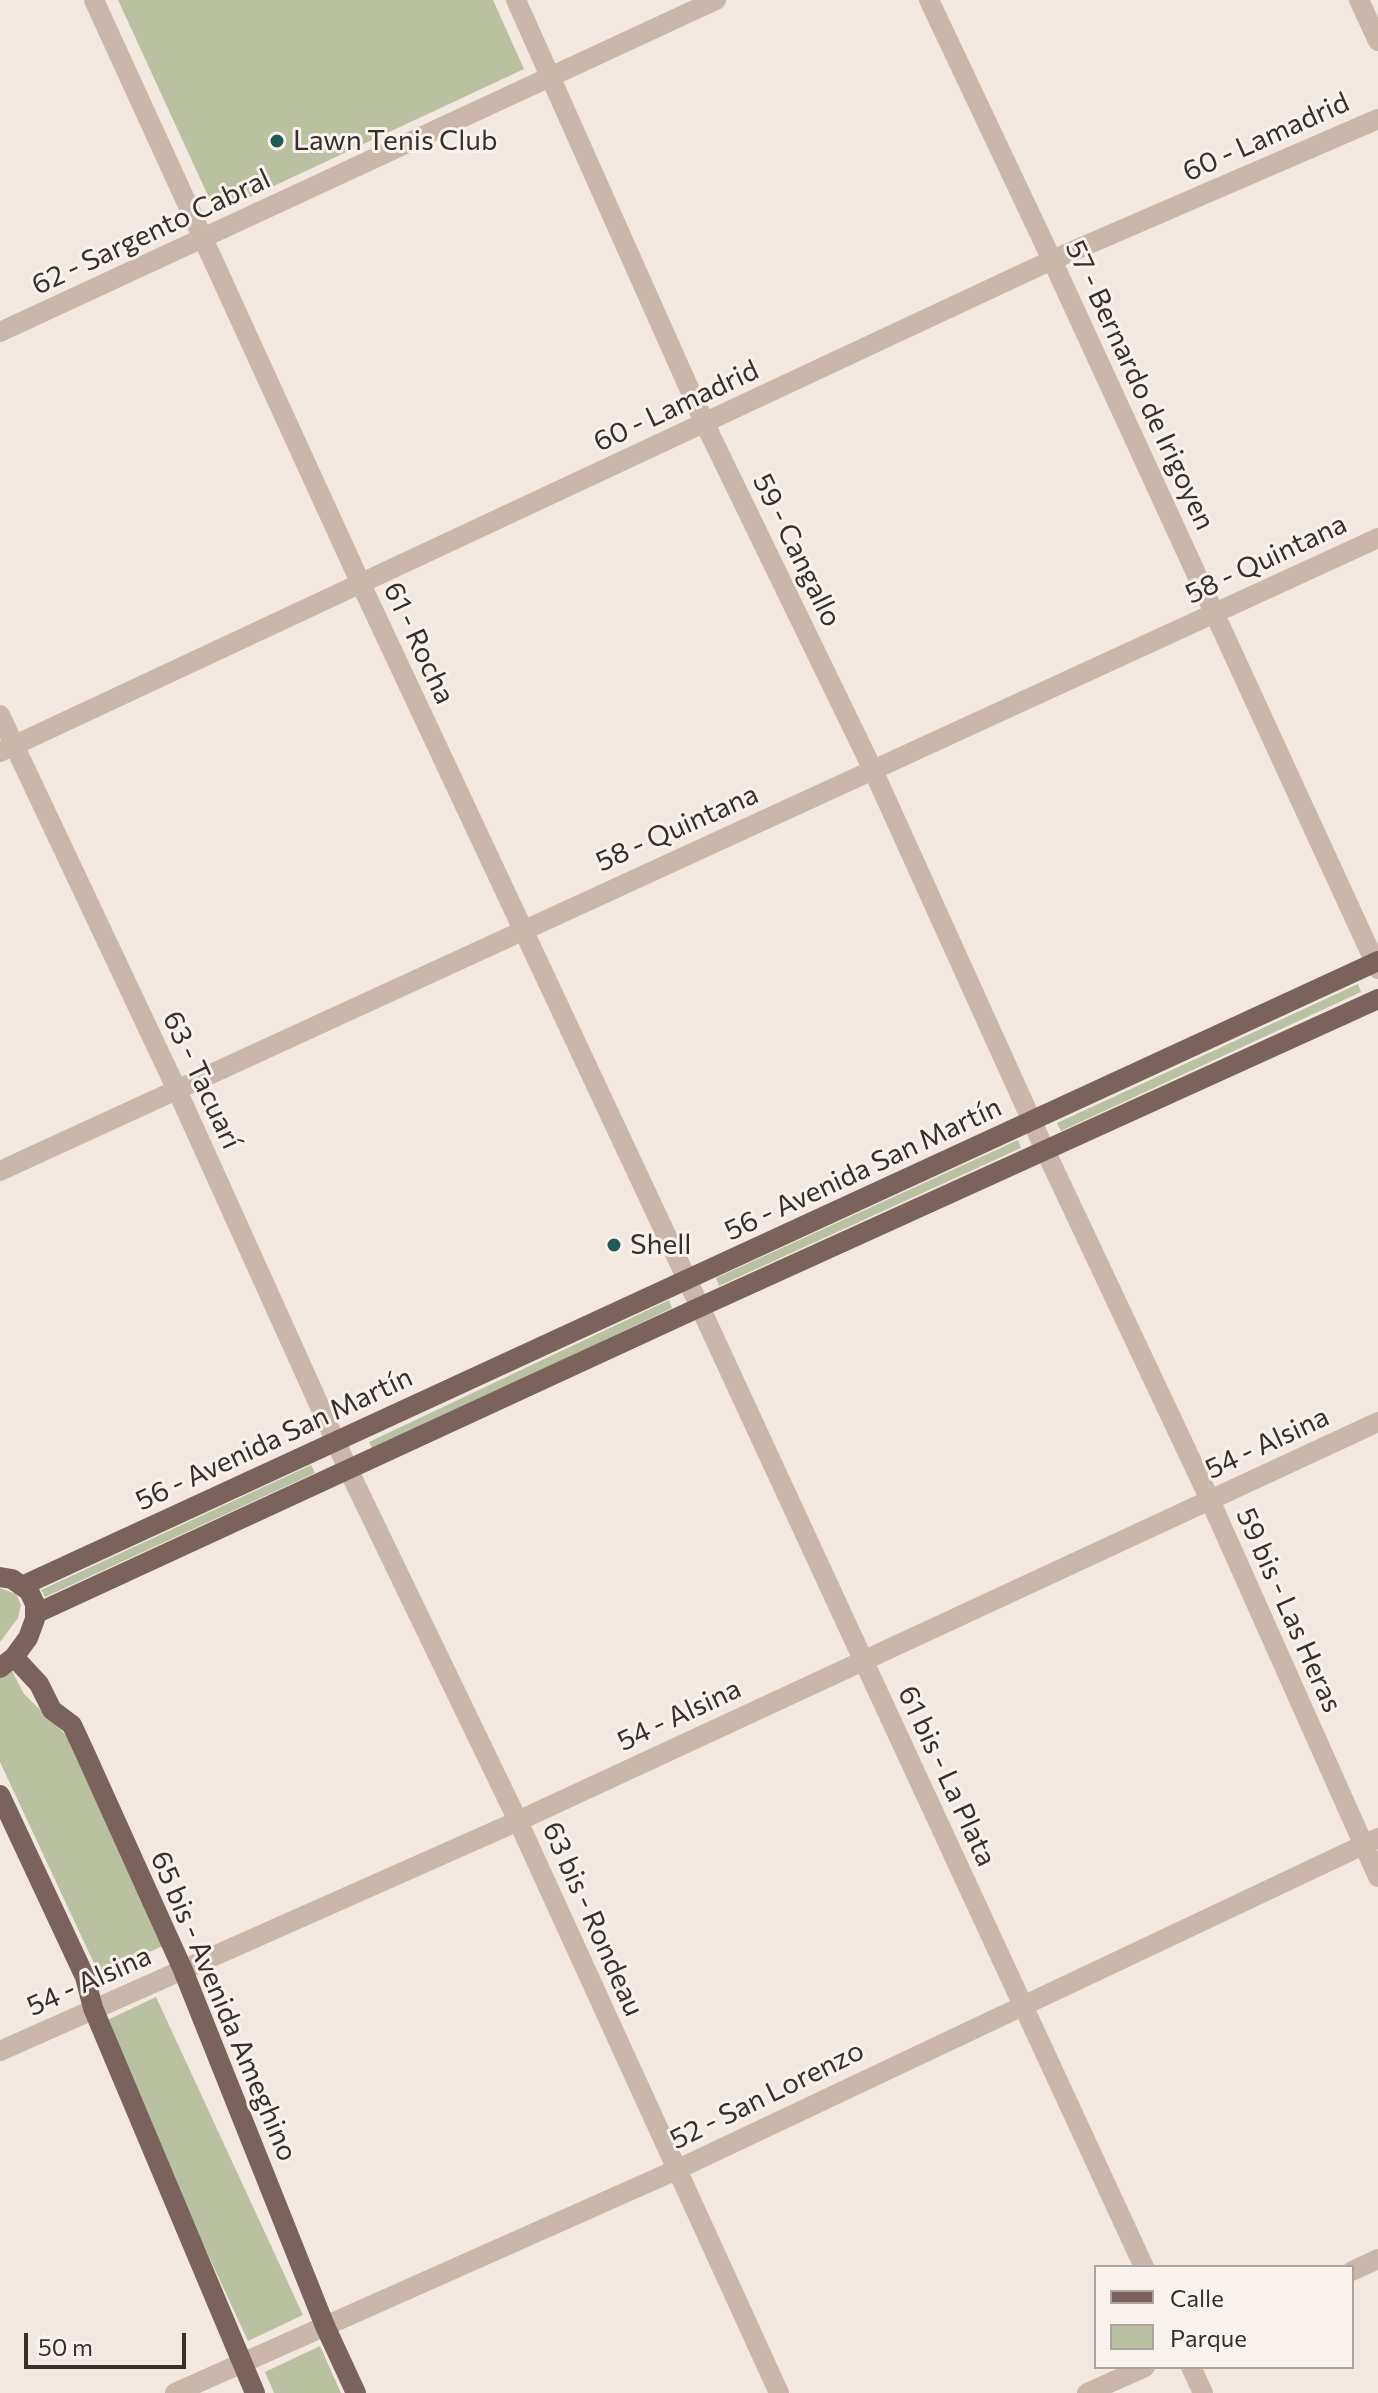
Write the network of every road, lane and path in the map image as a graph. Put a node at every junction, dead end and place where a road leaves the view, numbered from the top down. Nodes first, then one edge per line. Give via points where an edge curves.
1 (94, 0) edge
2 (516, 0) edge
3 (716, 0) edge
4 (929, 0) edge
5 (1359, 0) edge
6 (1378, 41) edge
7 (552, 75) junction
8 (1378, 119) edge
9 (203, 239) junction
10 (1052, 260) junction
11 (0, 332) edge
12 (705, 424) junction
13 (1378, 538) edge
14 (361, 584) junction
15 (1214, 613) junction
16 (0, 715) edge
17 (7, 749) edge
18 (873, 770) junction
19 (523, 929) junction
20 (1377, 964) edge
21 (1378, 999) edge
22 (177, 1090) junction
23 (1033, 1122) junction
24 (1045, 1150) junction
25 (0, 1171) edge
26 (687, 1280) junction
27 (700, 1307) junction
28 (1378, 1422) edge
29 (336, 1442) junction
30 (349, 1471) junction
31 (1210, 1500) junction
32 (0, 1577) edge
33 (24, 1587) junction
34 (35, 1614) junction
35 (863, 1661) junction
36 (7, 1662) edge
37 (0, 1795) edge
38 (518, 1821) junction
39 (1370, 1841) edge
40 (1378, 1877) edge
41 (183, 1970) junction
42 (1021, 2005) junction
43 (93, 2008) junction
44 (0, 2051) edge
45 (676, 2170) junction
46 (1378, 2259) edge
47 (1143, 2265) edge
48 (1354, 2270) edge
49 (325, 2326) junction
50 (242, 2364) junction
51 (1141, 2369) edge
52 (1192, 2369) edge
53 (175, 2393) edge
54 (255, 2393) edge
55 (356, 2393) edge
56 (779, 2393) edge
57 (1087, 2393) edge
58 (1203, 2393) edge

1 - 9 street, 61 - Rocha
2 - 7 street, 59 - Cangallo
3 - 7 street, 62 - Sargento Cabral
4 - 10 street, 57 - Bernardo de Irigoyen
5 - 6 street
7 - 9 street, 62 - Sargento Cabral
7 - 12 street, 59 - Cangallo
8 - 10 street, 60 - Lamadrid
9 - 11 street, 62 - Sargento Cabral
9 - 14 street, 61 - Rocha
10 - 12 street, 60 - Lamadrid
10 - 15 street, 57 - Bernardo de Irigoyen
12 - 14 street, 60 - Lamadrid
12 - 18 street, 59 - Cangallo
13 - 15 street, 58 - Quintana
14 - 17 street, 60 - Lamadrid
14 - 19 street, 61 - Rocha
15 - 18 street, 58 - Quintana
15 - 20 street, 57 - Bernardo de Irigoyen
16 - 17 street, 63 - Tacuarí
17 - 22 street, 63 - Tacuarí
18 - 19 street, 58 - Quintana
18 - 23 street, 59 - Cangallo
19 - 22 street, 58 - Quintana
19 - 26 street, 61 - Rocha
20 - 23 main road, 56 - Avenida San Martín
21 - 24 main road, 56 - Avenida San Martín
22 - 25 street, 58 - Quintana
22 - 29 street, 63 - Tacuarí
23 - 24 street, 59 bis - Las Heras
23 - 26 main road, 56 - Avenida San Martín
24 - 27 main road, 56 - Avenida San Martín
24 - 31 street, 59 bis - Las Heras
26 - 27 street, 61 - Rocha
26 - 29 main road, 56 - Avenida San Martín
27 - 30 main road, 56 - Avenida San Martín
27 - 35 street, 61 bis - La Plata
28 - 31 street, 54 - Alsina
29 - 30 street, 63 - Tacuarí
29 - 33 main road, 56 - Avenida San Martín
30 - 34 main road, 56 - Avenida San Martín
30 - 38 street, 63 bis - Rondeau
31 - 35 street, 54 - Alsina
31 - 39 street, 59 bis - Las Heras
32 - 33 main road
33 - 34 main road
34 - 36 main road via 28,1638
35 - 38 street, 54 - Alsina
35 - 42 street, 61 bis - La Plata
36 - 41 main road, 65 bis - Avenida Ameghino via 39,1684 52,1710 72,1725
37 - 43 main road via 85,1977
38 - 41 street, 54 - Alsina
38 - 45 street, 63 bis - Rondeau
39 - 40 street, 59 bis - Las Heras
39 - 42 street, 52 - San Lorenzo
41 - 43 street, 54 - Alsina
41 - 49 main road, 65 bis - Avenida Ameghino
42 - 45 street, 52 - San Lorenzo
42 - 47 street, 61 bis - La Plata
43 - 44 street, 54 - Alsina
43 - 50 main road
45 - 49 street, 52 - San Lorenzo
45 - 56 street, 63 bis - Rondeau
46 - 48 street
49 - 50 street, 52 - San Lorenzo
49 - 55 main road, 65 bis - Avenida Ameghino
50 - 53 street, 52 - San Lorenzo
50 - 54 main road
51 - 57 street
52 - 58 street

